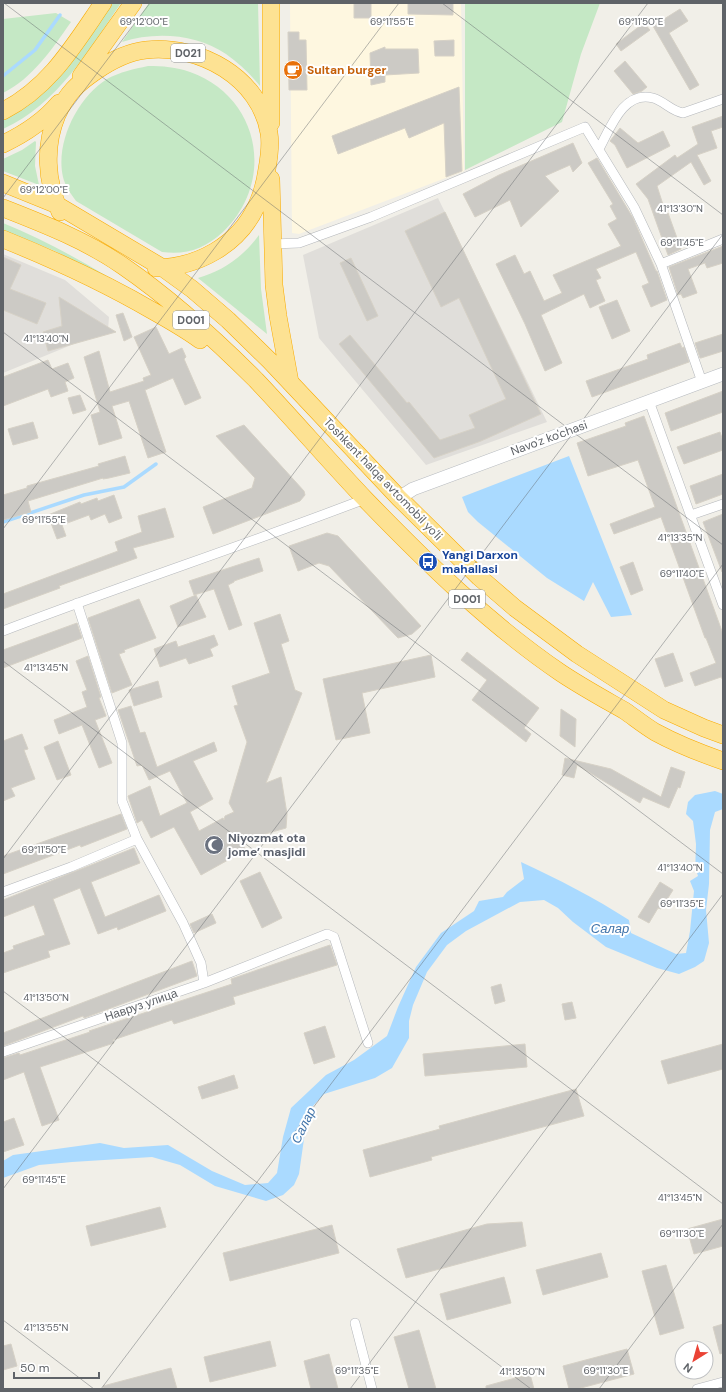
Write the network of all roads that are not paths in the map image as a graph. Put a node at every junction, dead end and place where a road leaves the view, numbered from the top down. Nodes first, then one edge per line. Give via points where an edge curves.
1 (103, 3) edge
2 (133, 3) edge
3 (271, 3) edge
4 (69, 92) junction
5 (723, 99) edge
6 (3, 110) edge
7 (3, 144) edge
8 (271, 144) junction
9 (599, 149) junction
10 (3, 183) edge
11 (57, 205) junction
12 (3, 208) edge
13 (74, 238) junction
14 (3, 239) edge
15 (723, 239) edge
16 (273, 244) junction
17 (661, 264) junction
18 (122, 266) junction
19 (162, 268) junction
20 (723, 374) edge
21 (256, 380) junction
22 (290, 382) junction
23 (702, 382) junction
24 (649, 401) junction
25 (399, 498) junction
26 (365, 499) junction
27 (723, 504) edge
28 (691, 515) junction
29 (77, 603) junction
30 (723, 605) edge
31 (3, 631) edge
32 (704, 728) junction
33 (723, 735) edge
34 (694, 750) junction
35 (723, 761) edge
36 (137, 839) junction
37 (3, 892) edge
38 (204, 983) junction
39 (368, 1043) dead end
40 (3, 1052) edge
41 (354, 1323) dead end
42 (723, 1382) edge
43 (372, 1389) edge
44 (697, 1389) edge

1 - 6 highway via 53,72 16,104
2 - 4 highway, D021
3 - 8 highway, D021
4 - 7 highway, D021 via 39,122
4 - 8 highway, D021 via 102,67 130,54 161,49 191,53 226,70 249,90 265,117
4 - 11 highway, D021 via 54,122 49,144 48,165
5 - 9 street via 683,113 654,98 642,96 620,110
8 - 16 highway, D021
8 - 19 highway, D021 via 263,191 243,228 208,256 192,263
9 - 16 street via 585,127 371,217 298,243
9 - 17 street via 634,207
10 - 11 highway, D001
11 - 13 highway, D021
11 - 19 highway, Toshkent halqa avtomobil yo'li / D001
12 - 13 highway, D001
13 - 18 highway, Toshkent halqa avtomobil yo'li / D001
14 - 21 highway via 101,282 192,334
15 - 17 street
16 - 22 highway, D021 via 274,285
17 - 23 street
18 - 19 highway, D021
18 - 21 highway, Toshkent halqa avtomobil yo'li / D001 via 206,333
19 - 22 highway, Toshkent halqa avtomobil yo'li / D001 via 192,289 228,320
20 - 23 street, Navo'z ko'chasi
21 - 26 highway, Toshkent halqa avtomobil yo'li / D001
22 - 25 highway, Toshkent halqa avtomobil yo'li / D001
23 - 24 street, Navo'z ko'chasi
24 - 25 street, Navo'z ko'chasi via 414,489
24 - 28 street
25 - 32 highway, Toshkent halqa avtomobil yo'li / D001 via 479,577 536,625 597,668 664,710
26 - 29 street
26 - 34 highway, Toshkent halqa avtomobil yo'li / D001 via 460,593 520,643 563,674 653,731
27 - 28 street
28 - 30 street
29 - 31 street
29 - 36 street via 122,742 122,801
32 - 33 highway, Toshkent halqa avtomobil yo'li / D001
32 - 34 highway
34 - 35 highway, Toshkent halqa avtomobil yo'li / D001
36 - 37 street
36 - 38 street via 183,923 200,963
38 - 39 street, Навруз улица via 327,934 334,937
38 - 40 street, Навруз улица
41 - 43 street
42 - 44 street

